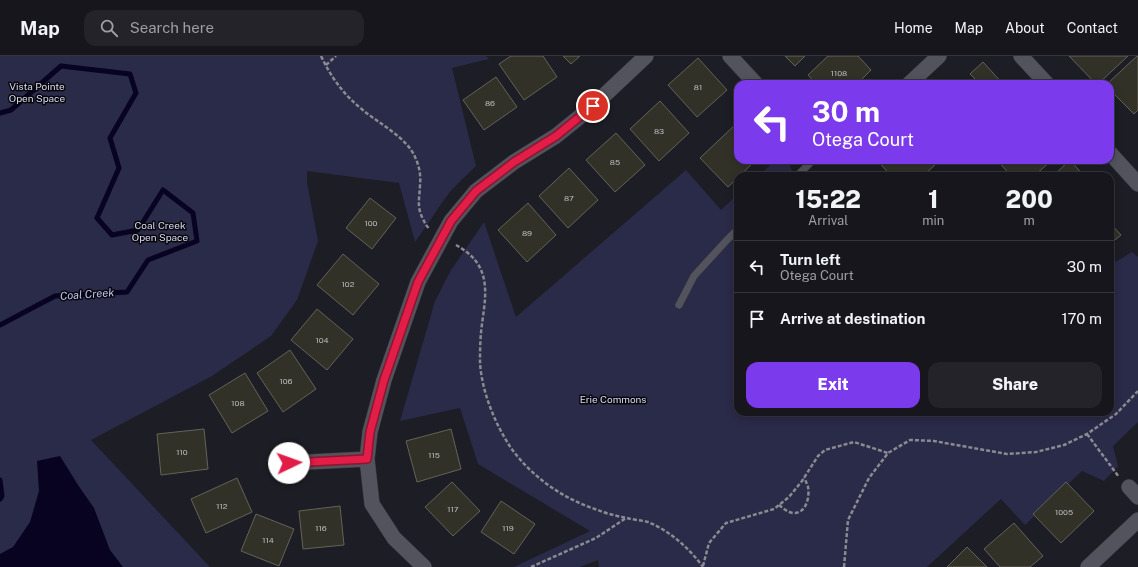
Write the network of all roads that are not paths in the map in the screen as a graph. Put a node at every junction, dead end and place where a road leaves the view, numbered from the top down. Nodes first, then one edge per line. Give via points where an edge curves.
1 (646, 56) edge
2 (730, 56) edge
3 (939, 56) edge
4 (1021, 56) edge
5 (752, 80) edge
6 (913, 80) edge
7 (1043, 80) edge
8 (1114, 157) edge
9 (809, 164) edge
10 (801, 172) edge
11 (1138, 184) edge
12 (734, 233) edge
13 (678, 305) dead end
14 (367, 459) junction
15 (289, 463) dead end
16 (1138, 520) edge
17 (424, 567) edge
18 (1088, 567) edge

1 - 14 street via 593,106 556,136 514,162 476,191 451,221 418,282 384,380 370,432
2 - 5 street
3 - 6 street
4 - 7 street
8 - 11 street
9 - 10 lane
12 - 13 lane via 694,276
14 - 15 street
14 - 17 street via 372,504 394,538
16 - 18 street

